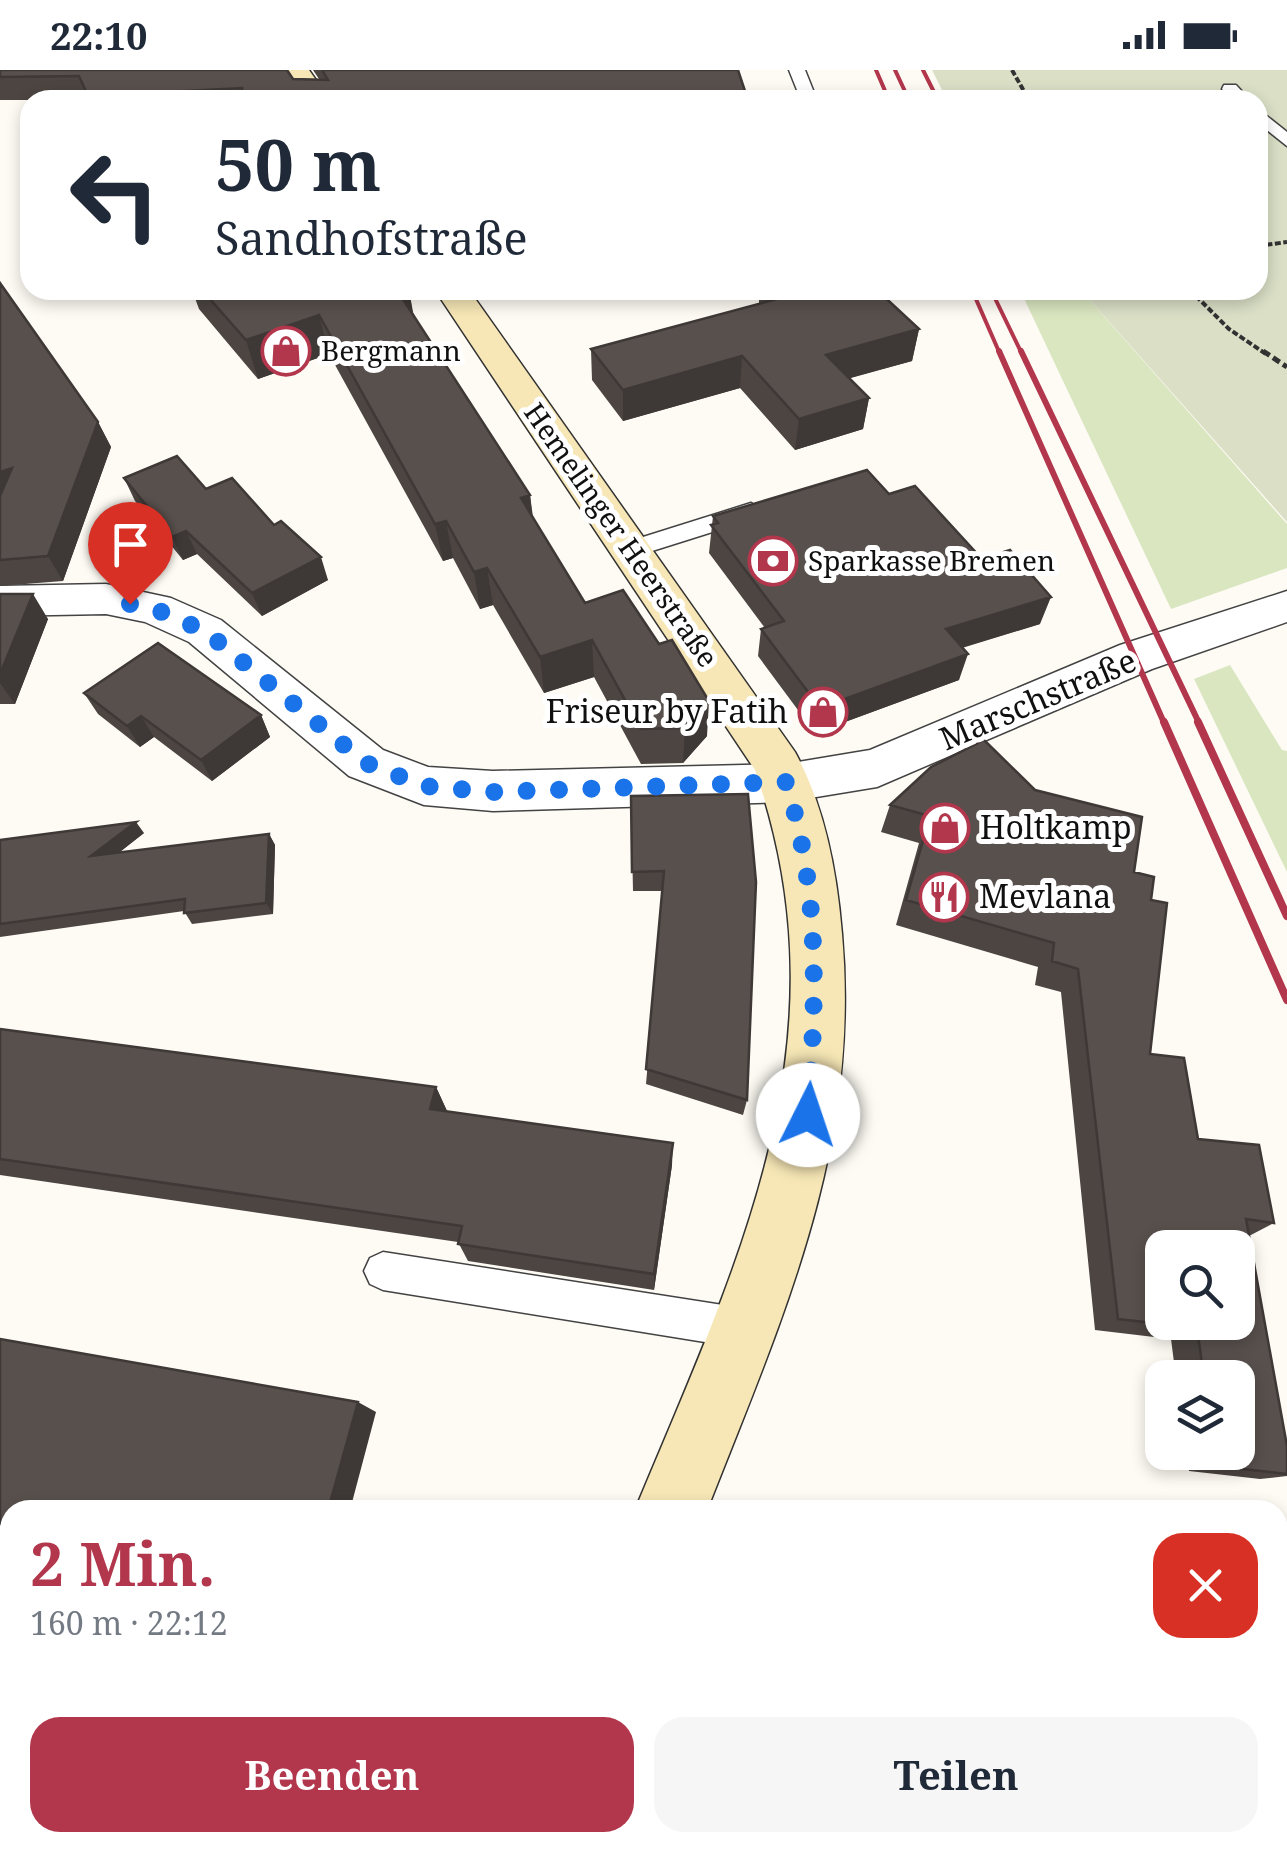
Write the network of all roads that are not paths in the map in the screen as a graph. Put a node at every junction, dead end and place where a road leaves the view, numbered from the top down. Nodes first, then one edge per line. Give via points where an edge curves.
1 (1268, 123) edge
2 (1287, 141) edge
3 (459, 300) edge
4 (775, 504) edge
5 (633, 549) junction
6 (0, 600) edge
7 (1287, 606) edge
8 (786, 782) junction
9 (383, 1271) dead end
10 (742, 1328) junction
11 (674, 1500) edge

1 - 2 lane
3 - 5 main road, Hemelinger Heerstraße
4 - 5 lane
5 - 8 main road, Hemelinger Heerstraße
6 - 8 street, Marschstraße via 106,600 155,609 205,631 366,763 424,786 493,792
7 - 8 street, Marschstraße via 1136,657 877,768
8 - 10 main road, Hemelinger Heerstraße via 810,883 816,954 808,1115 782,1218
9 - 10 lane
10 - 11 main road, Hemelinger Heerstraße

